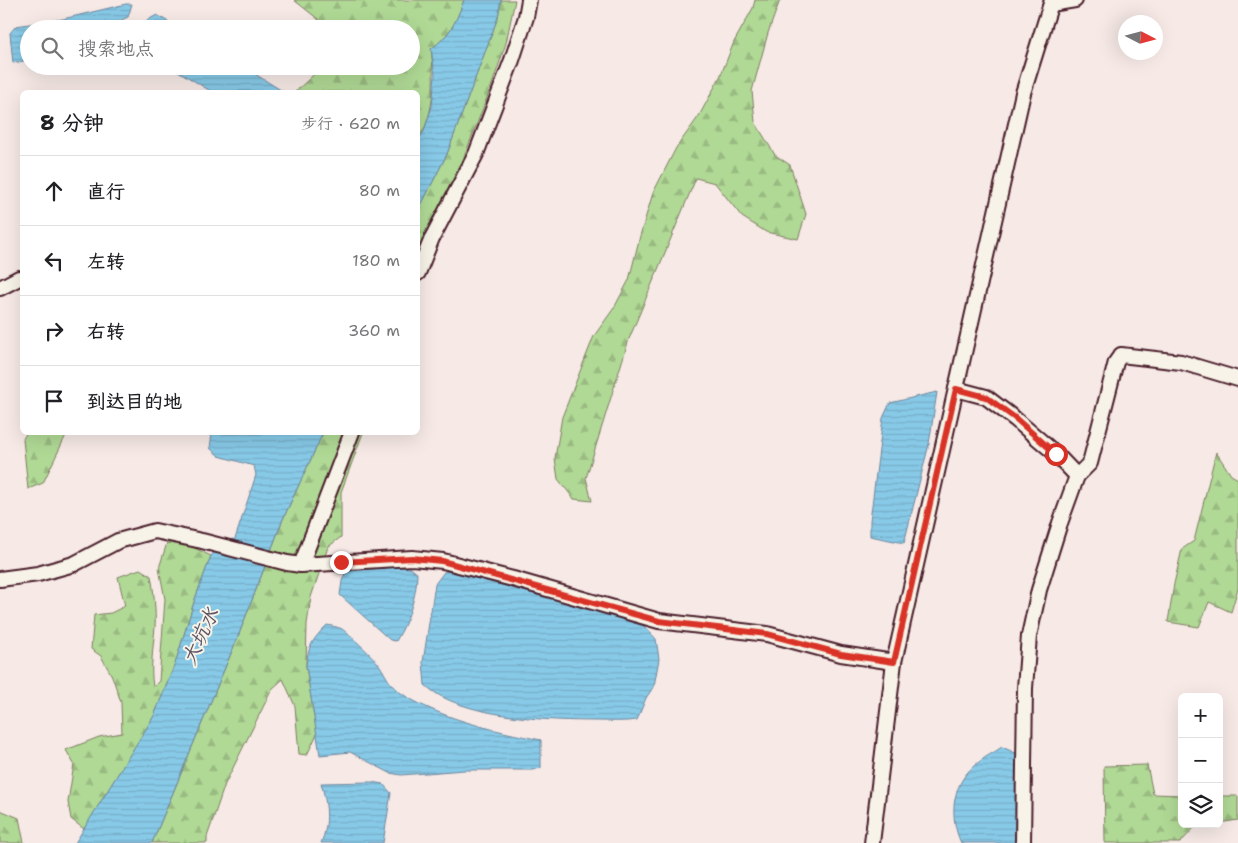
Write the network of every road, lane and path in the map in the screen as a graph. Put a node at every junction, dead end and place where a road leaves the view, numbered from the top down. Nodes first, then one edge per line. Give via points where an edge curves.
1 (529, 0) edge
2 (1075, 0) edge
3 (1052, 2) edge
4 (420, 268) edge
5 (19, 278) dead end
6 (0, 288) edge
7 (1238, 379) edge
8 (956, 389) junction
9 (351, 435) edge
10 (1077, 476) junction
11 (294, 564) junction
12 (0, 579) edge
13 (894, 662) junction
14 (872, 843) edge
15 (1024, 843) edge

1 - 4 street via 512,60 476,154
2 - 3 street
3 - 8 street via 1023,93
5 - 6 street
7 - 10 street via 1181,362 1121,355 1116,362 1090,463
8 - 10 street via 986,397 1015,418
8 - 13 street
9 - 11 street
10 - 15 street via 1039,590 1029,636 1025,688
11 - 12 street via 155,531 118,541 74,564 38,574
11 - 13 street via 412,558 442,561 659,621 767,634 841,654
13 - 14 street

